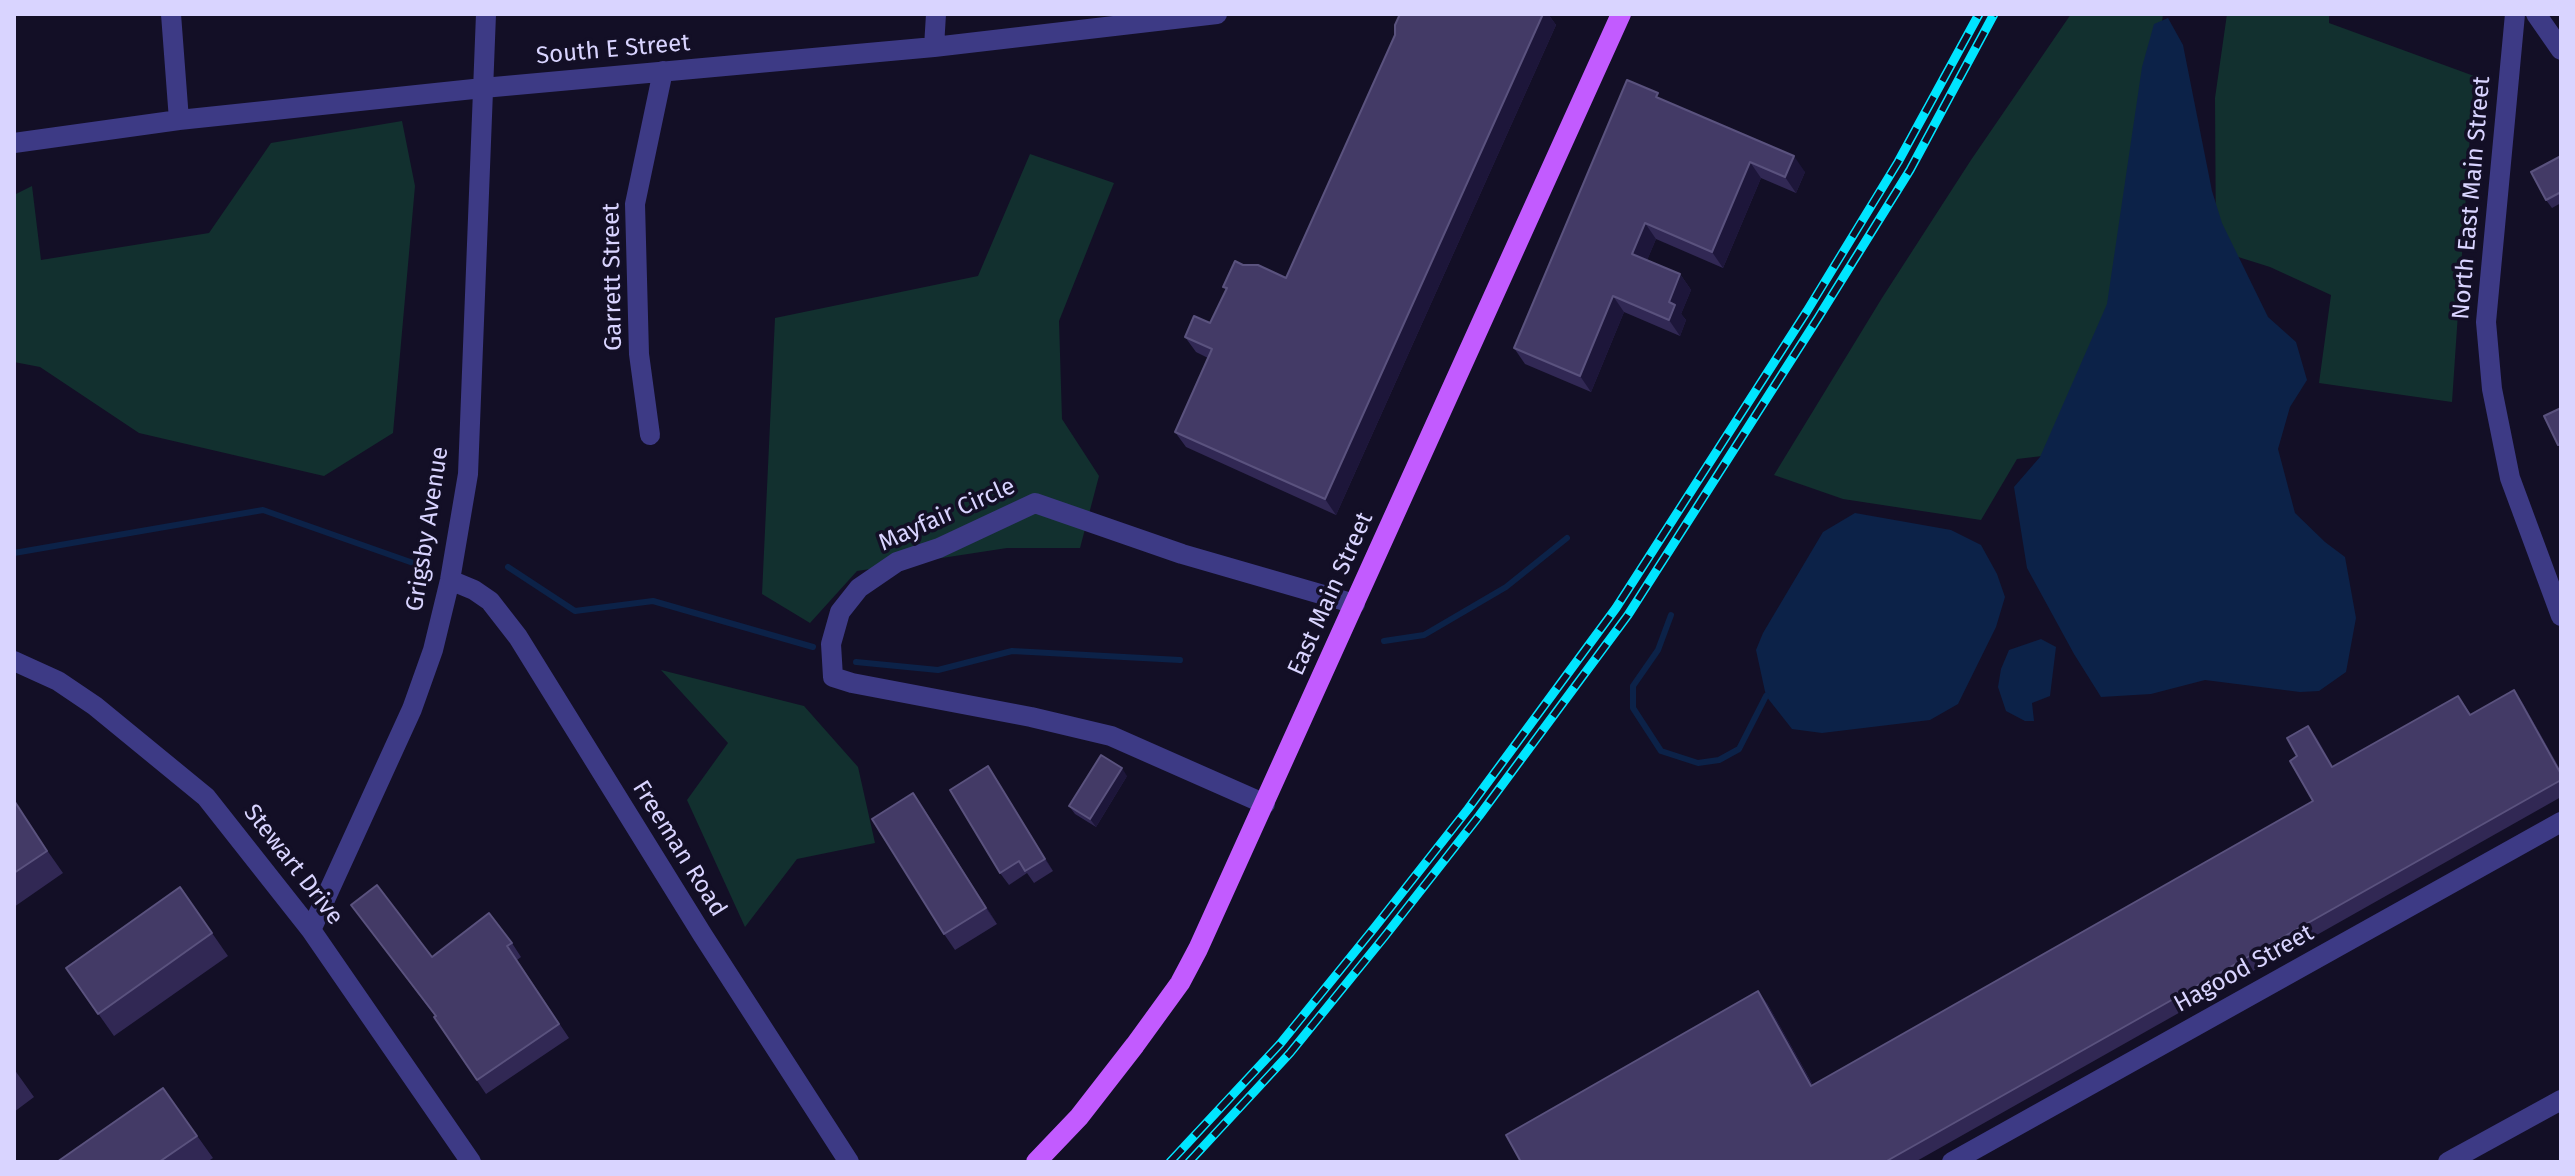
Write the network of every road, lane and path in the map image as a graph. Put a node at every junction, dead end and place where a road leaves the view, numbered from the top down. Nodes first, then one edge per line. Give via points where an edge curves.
1 (171, 14) edge
2 (486, 14) edge
3 (936, 14) edge
4 (1217, 14) edge
5 (1621, 14) edge
6 (2515, 14) edge
7 (2536, 14) edge
8 (934, 47) junction
9 (2561, 50) edge
10 (663, 71) junction
11 (483, 88) junction
12 (179, 120) junction
13 (14, 143) edge
14 (650, 435) dead end
15 (450, 580) junction
16 (1355, 604) junction
17 (2561, 616) edge
18 (14, 661) edge
19 (1265, 804) junction
20 (2561, 822) edge
21 (311, 930) junction
22 (2561, 1100) edge
23 (1983, 1155) edge
24 (471, 1162) edge
25 (849, 1162) edge
26 (1036, 1162) edge
27 (1952, 1162) edge
28 (2448, 1162) edge

1 - 12 street
2 - 11 street, Grigsby Avenue
3 - 8 street
4 - 8 street, South E Street
5 - 16 main road, East Main Street
6 - 17 street, North East Main Street via 2486,322 2492,389 2510,478
7 - 9 street
8 - 10 street, South E Street
10 - 11 street, South E Street
10 - 14 street, Garrett Street via 635,204 639,354
11 - 12 street, South E Street
11 - 15 street, Grigsby Avenue via 468,474
12 - 13 street, South E Street
15 - 21 street, Grigsby Avenue via 412,709
15 - 25 street, Freeman Road via 490,601 518,637
16 - 19 main road, East Main Street
16 - 19 street, Mayfair Circle via 1182,554 1035,503 897,562 859,588 840,612 831,644 833,677 1111,736
18 - 21 street, Stewart Drive via 95,706 206,797
19 - 26 main road, East Main Street via 1180,983 1085,1109
20 - 23 street, Hagood Street
21 - 24 street, Stewart Drive
22 - 28 street
23 - 27 street, Hagood Street

